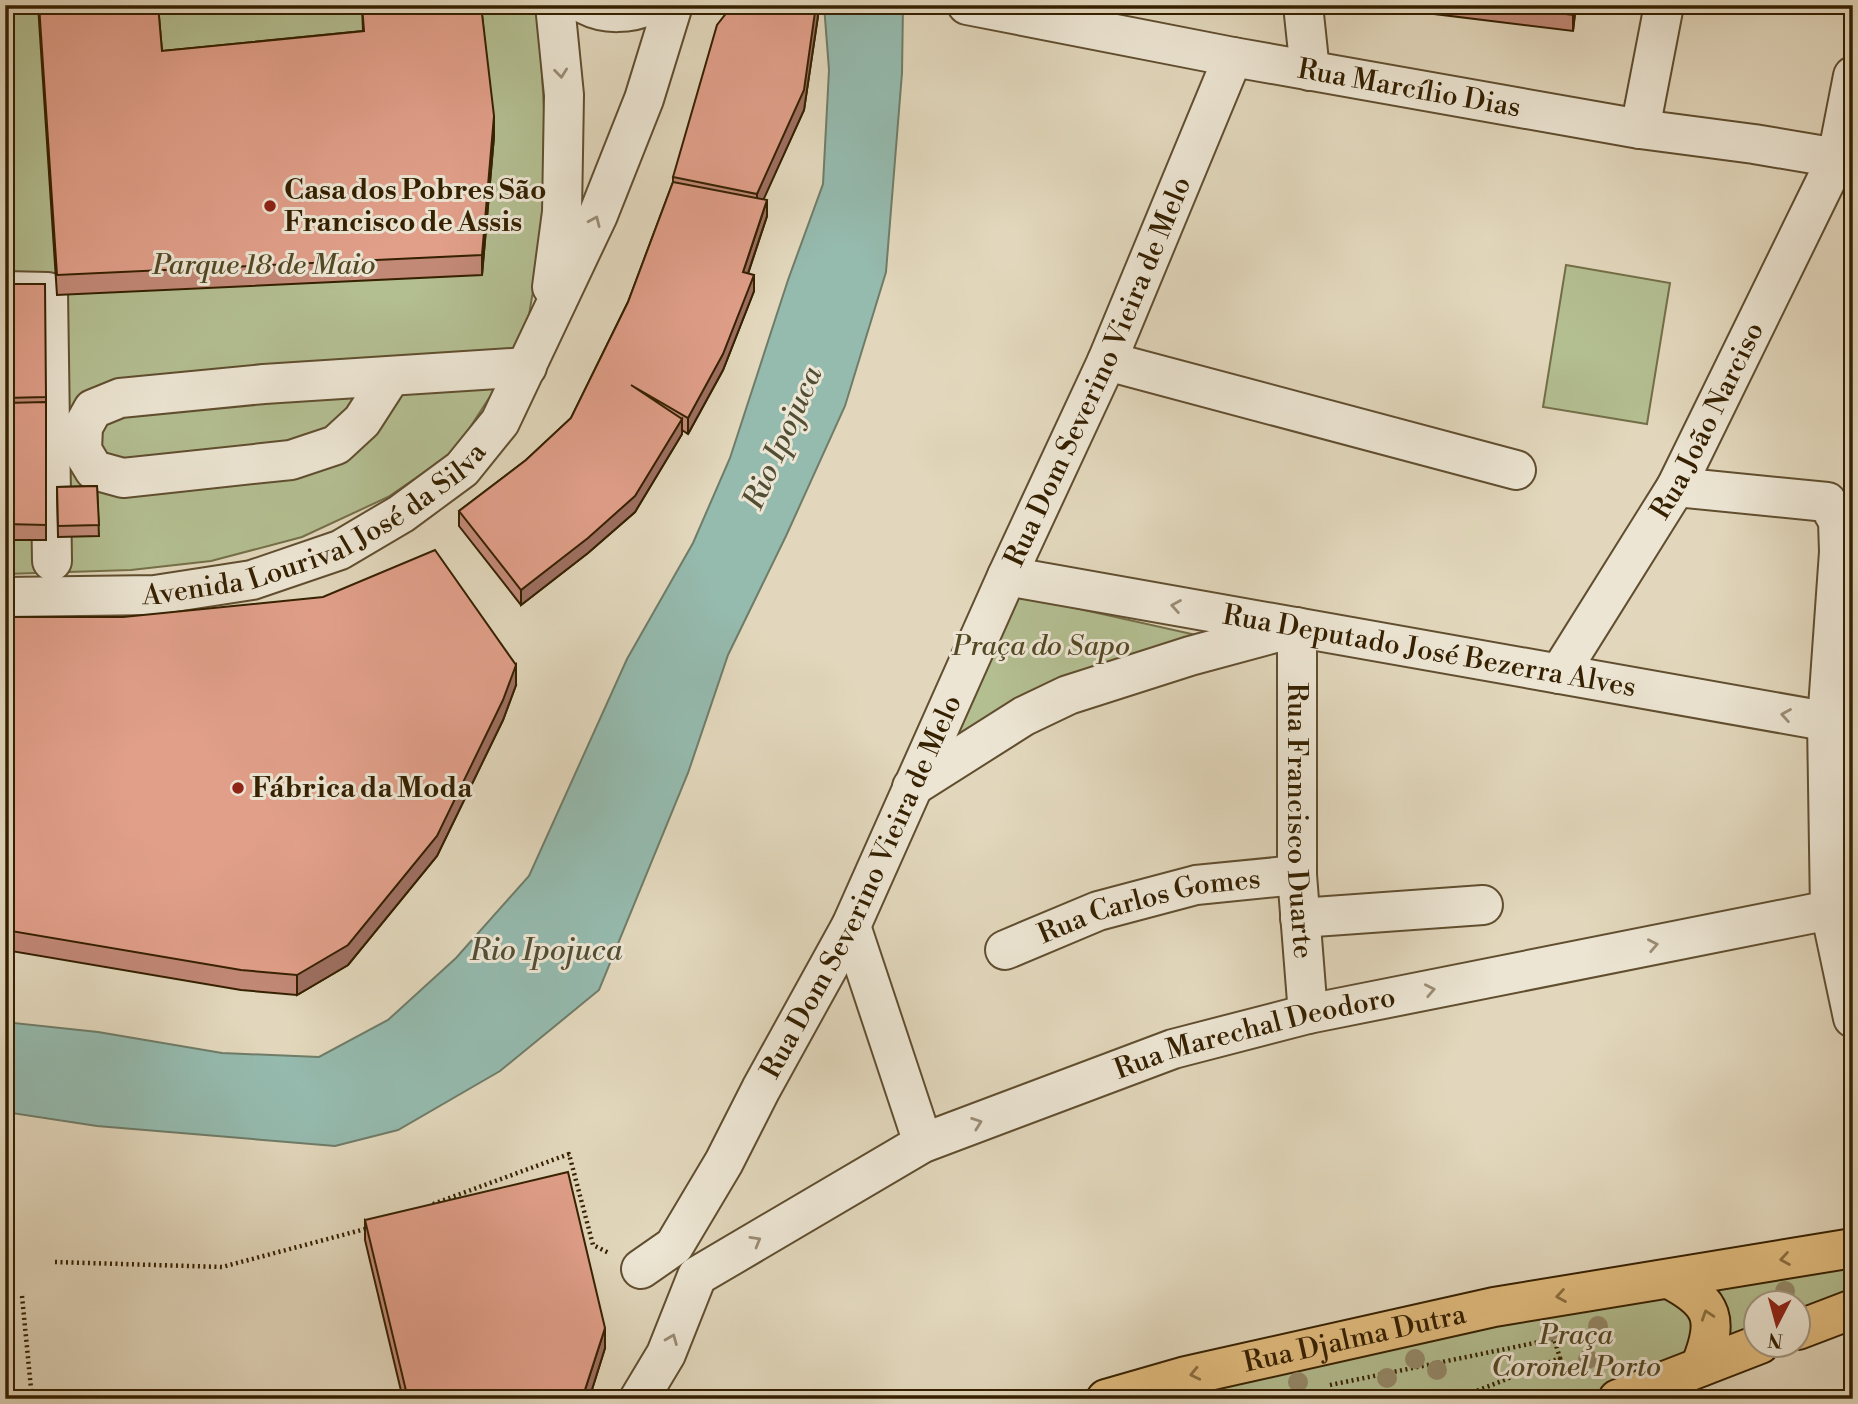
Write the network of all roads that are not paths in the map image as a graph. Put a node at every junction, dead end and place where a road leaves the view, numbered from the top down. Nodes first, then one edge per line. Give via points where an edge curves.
1 (555, 5) edge
2 (586, 5) edge
3 (649, 5) edge
4 (673, 5) edge
5 (967, 5) edge
6 (1303, 5) edge
7 (1664, 5) edge
8 (1233, 57) junction
9 (1310, 71) junction
10 (1853, 76) edge
11 (1640, 128) junction
12 (1845, 158) edge
13 (5, 291) edge
14 (546, 327) junction
15 (1107, 362) junction
16 (527, 367) junction
17 (391, 376) junction
18 (1516, 470) dead end
19 (1676, 487) junction
20 (52, 561) dead end
21 (1007, 576) junction
22 (5, 597) edge
23 (1297, 627) junction
24 (1559, 674) junction
25 (1840, 724) edge
26 (912, 787) junction
27 (1297, 874) junction
28 (1483, 905) dead end
29 (1841, 909) edge
30 (1300, 918) junction
31 (851, 926) junction
32 (1005, 950) dead end
33 (1308, 1014) junction
34 (1853, 1018) edge
35 (923, 1143) junction
36 (1853, 1248) edge
37 (641, 1269) road end
38 (1669, 1279) junction
39 (1853, 1309) edge
40 (1812, 1325) edge
41 (1742, 1352) edge
42 (1700, 1367) junction
43 (639, 1399) edge
44 (1106, 1399) edge
45 (1618, 1399) edge

1 -> 14 street via 564,95 562,212
2 - 3 street via 615,13
14 -> 4 street, Avenida Lourival José da Silva via 603,202
5 - 8 street, Rua Marcílio Dias
6 - 9 street
7 - 11 street
8 - 9 street, Rua Marcílio Dias
8 - 15 street, Rua Dom Severino Vieira de Melo
9 - 11 street, Rua Marcílio Dias
10 - 12 street, Rua João Narciso
11 - 12 street, Rua Marcílio Dias
12 - 19 street, Rua João Narciso
13 - 20 street via 48,292 33,412
14 - 16 street, Avenida Lourival José da Silva
15 - 18 street
15 - 21 street, Rua Dom Severino Vieira de Melo
16 - 17 street
16 - 22 street, Avenida Lourival José da Silva via 500,422 462,469 401,514 340,550 252,580 155,595
17 - 17 street via 120,398 93,408 83,427 82,450 94,470 123,478 291,460 335,445 362,421
19 - 24 street, Rua João Narciso
19 - 25 street via 1827,502 1838,521
23 -> 21 street, Rua Deputado José Bezerra Alves
21 - 26 street, Rua Dom Severino Vieira de Melo
23 - 24 street, Rua Deputado José Bezerra Alves
23 - 26 street via 1068,695 1024,716
23 - 27 street, Rua Francisco Duarte
25 -> 24 street, Rua Deputado José Bezerra Alves
25 - 29 street
26 - 31 street, Rua Dom Severino Vieira de Melo
27 - 30 street, Rua Francisco Duarte
27 - 32 street, Rua Carlos Gomes via 1196,885 1098,911
28 - 30 street
33 -> 29 street, Rua Marechal Deodoro
29 - 34 street
30 - 33 street, Rua Francisco Duarte
31 - 35 street
31 - 37 street, Rua Dom Severino Vieira de Melo via 674,1246
35 -> 33 street, Rua Marechal Deodoro via 1173,1049
43 -> 35 street, Rua Marechal Deodoro via 666,1354 697,1276
36 -> 38 main road, Rua Djalma Dutra
42 -> 38 main road via 1711,1340 1711,1324 1692,1291
38 -> 44 main road, Rua Djalma Dutra via 1494,1307 1186,1376
39 - 40 main road
41 - 42 main road
42 - 45 main road

